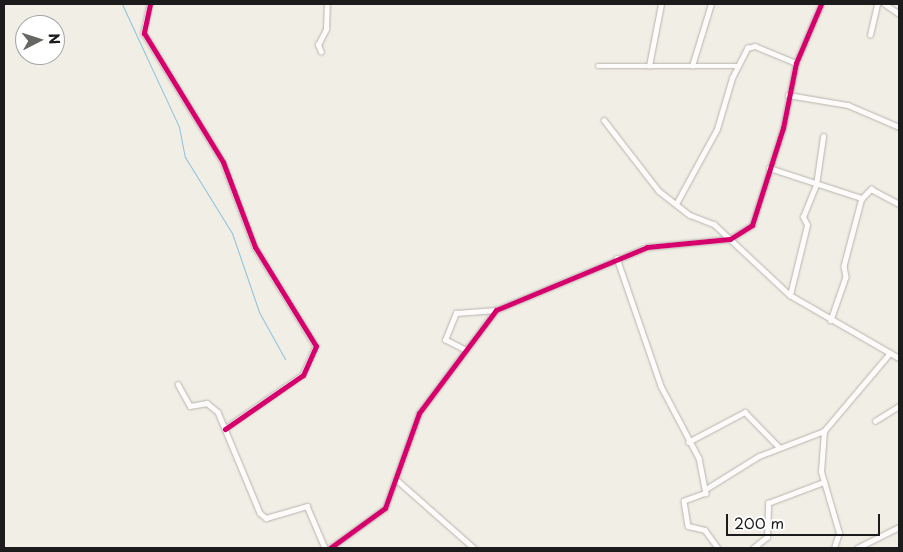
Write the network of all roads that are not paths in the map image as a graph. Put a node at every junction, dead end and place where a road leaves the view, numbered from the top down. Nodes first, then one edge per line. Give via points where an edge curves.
1 (150, 4) edge
2 (327, 4) edge
3 (661, 4) edge
4 (711, 4) edge
5 (821, 4) edge
6 (877, 4) edge
7 (884, 4) edge
8 (898, 12) edge
9 (870, 35) dead end
10 (321, 52) dead end
11 (796, 63) junction
12 (598, 66) dead end
13 (649, 66) junction
14 (692, 66) junction
15 (737, 66) junction
16 (788, 95) junction
17 (604, 120) dead end
18 (899, 127) edge
19 (822, 137) dead end
20 (769, 168) junction
21 (816, 185) junction
22 (862, 198) junction
23 (676, 204) junction
24 (899, 204) edge
25 (730, 239) junction
26 (617, 258) junction
27 (790, 296) junction
28 (496, 310) junction
29 (831, 320) junction
30 (465, 350) junction
31 (890, 353) junction
32 (899, 358) edge
33 (178, 384) dead end
34 (899, 406) edge
35 (875, 421) dead end
36 (225, 429) junction
37 (824, 431) junction
38 (688, 442) junction
39 (779, 447) junction
40 (398, 480) junction
41 (824, 482) junction
42 (706, 489) junction
43 (899, 527) edge
44 (325, 548) edge
45 (330, 548) edge
46 (474, 548) edge
47 (718, 548) edge
48 (753, 548) edge
49 (834, 548) edge
50 (857, 548) edge

1 - 36 street via 143,27 147,40 223,162 255,247 316,346 303,374
2 - 10 street via 326,29 318,45
3 - 13 street
4 - 14 street
5 - 11 street
6 - 9 street
7 - 8 street
11 - 15 street via 750,45
11 - 16 street
12 - 13 street
13 - 14 street
14 - 15 street
15 - 23 street via 717,129
16 - 18 street via 848,105
16 - 20 street
17 - 23 street via 630,158
19 - 21 street
20 - 21 street
20 - 25 street via 755,219 746,231
21 - 22 street
21 - 27 street via 803,217 807,225
22 - 24 street via 871,189
22 - 29 street via 844,266 846,277
23 - 25 street via 699,221 714,224
25 - 26 street via 661,244
25 - 27 street
26 - 28 street
26 - 38 street via 661,386
27 - 29 street
28 - 30 street
28 - 30 street via 456,313 444,340
29 - 31 street
30 - 40 street via 419,413
31 - 32 street
31 - 37 street
33 - 36 street via 190,406 213,404
34 - 35 street
36 - 44 street via 260,513 266,518 307,506 319,543
37 - 39 street
37 - 41 street via 820,454
38 - 39 street via 745,412
38 - 42 street via 699,458
39 - 42 street
40 - 45 street via 385,508
40 - 46 street
41 - 48 street via 768,503 767,537
41 - 49 street via 839,533
42 - 47 street via 706,493 688,498 682,506 688,526 705,530
43 - 50 street

